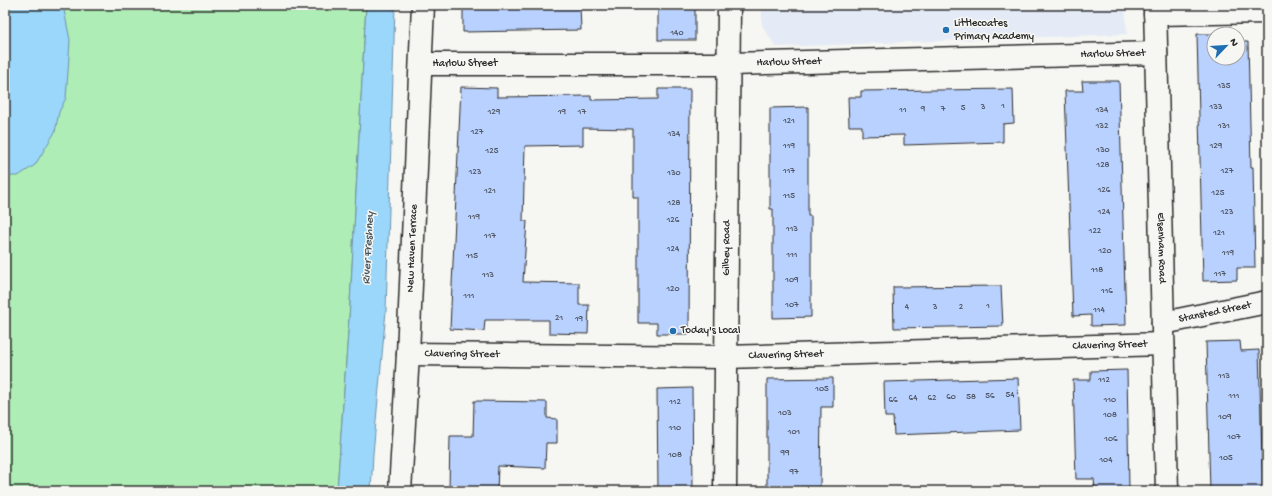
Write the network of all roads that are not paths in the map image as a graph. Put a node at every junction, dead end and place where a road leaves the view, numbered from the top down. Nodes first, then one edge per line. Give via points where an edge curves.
1 (423, 5) edge
2 (729, 5) edge
3 (1155, 9) edge
4 (1267, 12) edge
5 (1156, 54) junction
6 (421, 64) junction
7 (729, 64) junction
8 (1267, 302) edge
9 (1163, 334) junction
10 (408, 354) junction
11 (726, 357) junction
12 (400, 491) edge
13 (725, 491) edge
14 (1167, 491) edge

1 - 6 street, New Haven Terrace
2 - 7 street, Gilbey Road
3 - 4 street
3 - 5 street, Elsenham Road
5 - 7 street, Harlow Street
5 - 9 street, Elsenham Road
6 - 7 street, Harlow Street
6 - 10 street, New Haven Terrace
7 - 11 street, Gilbey Road
8 - 9 street, Stansted Street
9 - 11 street, Clavering Street
9 - 14 street, Elsenham Road
10 - 11 street, Clavering Street
10 - 12 street, New Haven Terrace
11 - 13 street, Gilbey Road

